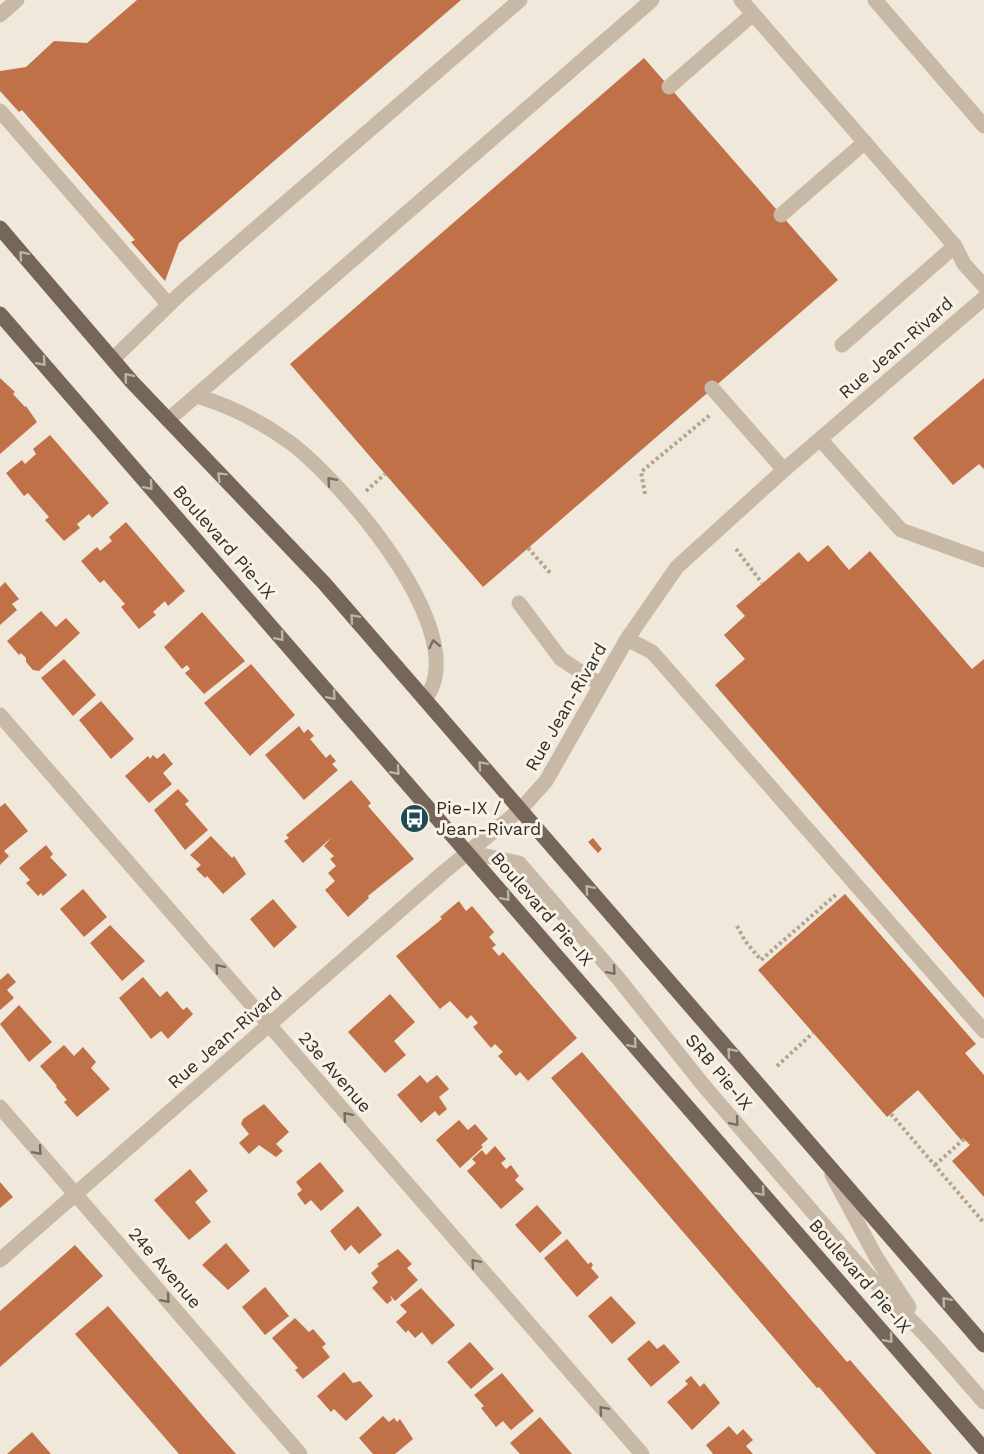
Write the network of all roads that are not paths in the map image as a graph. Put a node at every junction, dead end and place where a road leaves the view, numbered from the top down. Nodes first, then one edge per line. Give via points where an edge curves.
1 (17, 0) edge
2 (520, 0) edge
3 (652, 0) edge
4 (741, 0) edge
5 (875, 0) edge
6 (753, 14) junction
7 (0, 15) edge
8 (669, 87) dead end
9 (0, 111) edge
10 (984, 126) edge
11 (865, 142) junction
12 (781, 215) dead end
13 (0, 228) edge
14 (955, 246) junction
15 (984, 286) edge
16 (984, 298) edge
17 (169, 305) junction
18 (0, 314) edge
19 (842, 345) dead end
20 (113, 359) junction
21 (712, 388) dead end
22 (197, 396) junction
23 (168, 420) junction
24 (820, 439) junction
25 (784, 470) junction
26 (984, 560) edge
27 (519, 603) dead end
28 (627, 639) junction
29 (601, 685) junction
30 (425, 699) junction
31 (0, 715) edge
32 (521, 809) junction
33 (468, 852) junction
34 (269, 1026) junction
35 (984, 1031) edge
36 (0, 1107) edge
37 (824, 1160) junction
38 (75, 1194) junction
39 (0, 1260) edge
40 (930, 1340) junction
41 (984, 1345) edge
42 (984, 1402) edge
43 (984, 1449) edge
44 (300, 1454) edge
45 (642, 1454) edge

1 - 7 street
2 - 17 street
3 - 22 street
4 - 6 street
5 - 10 street
6 - 8 street
6 - 11 street
9 - 17 street
11 - 12 street
11 - 14 street
20 -> 13 main road
14 - 15 street via 964,264
14 - 19 street
16 - 24 street, Rue Jean-Rivard
17 - 20 street
18 -> 33 main road, Boulevard Pie-IX
23 -> 20 main road
21 - 25 street
22 - 23 street
30 -> 22 street via 437,673 434,642 417,596 376,534 322,471 288,441 251,418
30 -> 23 main road via 289,545
24 - 25 street, Rue Jean-Rivard
24 - 26 street via 901,530
25 - 28 street, Rue Jean-Rivard via 677,567
27 - 29 street via 561,659
28 - 29 street, Rue Jean-Rivard
28 - 35 street via 652,652
29 - 32 street, Rue Jean-Rivard via 546,781
32 -> 30 main road
34 -> 31 street, 23e Avenue
32 - 33 street, Rue Jean-Rivard
37 -> 32 main road
33 - 34 street, Rue Jean-Rivard
33 -> 40 street, SRB Pie-IX via 519,863 704,1086 855,1261
33 -> 43 main road, Boulevard Pie-IX
34 - 38 street, Rue Jean-Rivard
45 -> 34 street, 23e Avenue
36 -> 38 street, 24e Avenue
37 - 40 street, SRB Pie-IX via 876,1257
41 -> 37 main road
38 - 39 street, Rue Jean-Rivard
38 -> 44 street, 24e Avenue
40 - 42 street, SRB Pie-IX

